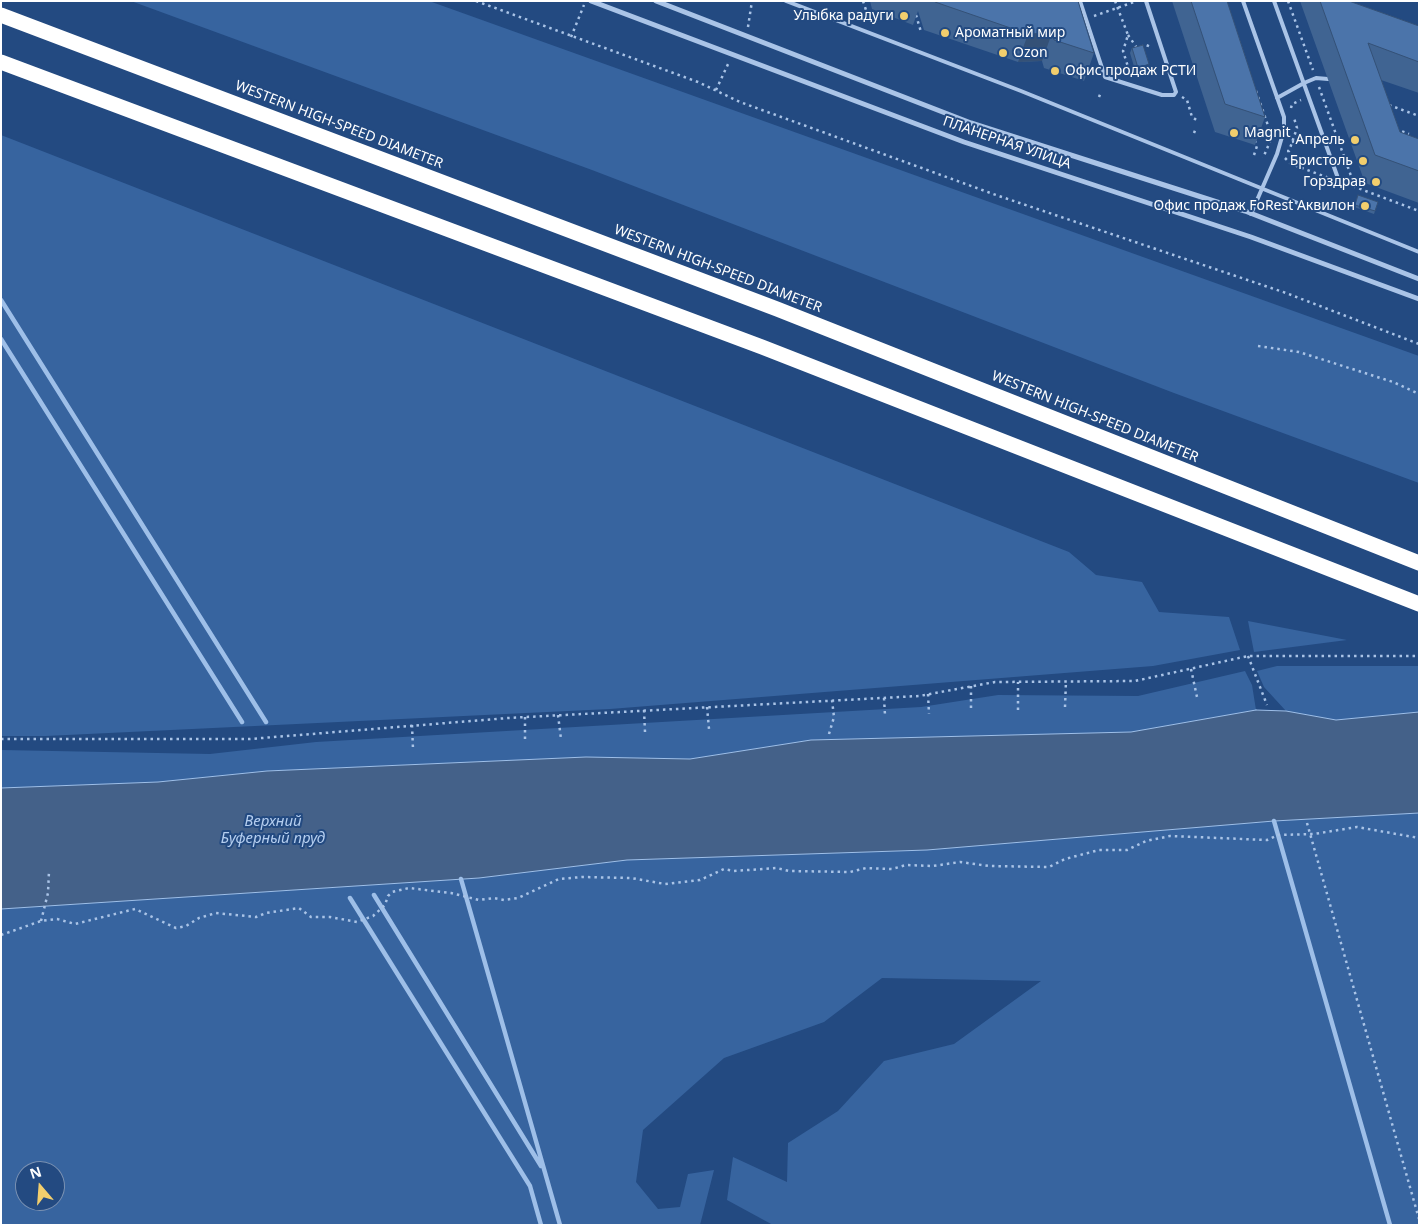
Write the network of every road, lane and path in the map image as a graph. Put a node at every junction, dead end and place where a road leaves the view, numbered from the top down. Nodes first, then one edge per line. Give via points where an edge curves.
1 (476, 1) edge
2 (585, 1) edge
3 (591, 1) edge
4 (656, 1) edge
5 (752, 1) edge
6 (786, 1) edge
7 (863, 1) edge
8 (1080, 1) edge
9 (1116, 1) edge
10 (1137, 1) edge
11 (1146, 1) edge
12 (1243, 1) edge
13 (1274, 1) edge
14 (1288, 1) edge
15 (1117, 8) junction
16 (867, 13) dead end
17 (1, 15) edge
18 (916, 15) dead end
19 (1086, 19) junction
20 (921, 32) dead end
21 (745, 35) junction
22 (1128, 35) junction
23 (571, 37) junction
24 (1163, 53) junction
25 (1, 62) edge
26 (1106, 77) junction
27 (1316, 78) junction
28 (1328, 79) dead end
29 (1304, 83) junction
30 (1255, 87) edge
31 (1101, 92) dead end
32 (1176, 92) junction
33 (1321, 93) junction
34 (1099, 97) dead end
35 (1277, 98) junction
36 (1309, 98) junction
37 (1260, 102) junction
38 (1252, 105) edge
39 (1388, 112) edge
40 (1265, 116) junction
41 (1419, 116) edge
42 (1257, 119) edge
43 (1198, 122) dead end
44 (1196, 128) dead end
45 (1194, 133) dead end
46 (1409, 134) edge
47 (1317, 136) dead end
48 (1397, 136) edge
49 (1254, 137) edge
50 (1292, 142) junction
51 (1289, 151) dead end
52 (1277, 154) junction
53 (1254, 155) dead end
54 (1263, 158) dead end
55 (1330, 171) dead end
56 (1339, 181) joint
57 (1355, 187) junction
58 (1262, 189) junction
59 (1419, 211) edge
60 (1251, 214) junction
61 (1419, 252) edge
62 (1419, 279) edge
63 (1419, 299) edge
64 (1419, 344) edge
65 (1258, 346) dead end
66 (1419, 394) edge
67 (1419, 563) edge
68 (1419, 604) edge
69 (1248, 656) junction
70 (1419, 656) edge
71 (1191, 669) junction
72 (1066, 681) junction
73 (1018, 682) junction
74 (971, 686) junction
75 (928, 694) junction
76 (1196, 697) dead end
77 (884, 698) junction
78 (832, 700) junction
79 (1267, 705) dead end
80 (707, 707) junction
81 (1065, 707) dead end
82 (644, 710) junction
83 (1018, 710) dead end
84 (971, 712) dead end
85 (929, 714) dead end
86 (558, 715) junction
87 (885, 715) dead end
88 (525, 717) junction
89 (412, 725) junction
90 (709, 729) dead end
91 (645, 732) dead end
92 (829, 734) dead end
93 (1, 739) edge
94 (561, 739) dead end
95 (526, 741) dead end
96 (413, 749) dead end
97 (1307, 823) dead end
98 (1310, 834) junction
99 (1419, 838) edge
100 (49, 870) dead end
101 (41, 921) junction
102 (1, 935) edge
103 (1419, 1219) edge

1 - 23 path
2 - 23 path
3 - 63 street, ПЛАНЕРНАЯ УЛИЦА via 964,142 1251,237
4 - 21 street, ПЛАНЕРНАЯ УЛИЦА
5 - 21 path
6 - 58 lane via 1021,91
7 - 16 path
8 - 19 lane
9 - 15 path
10 - 15 path
11 - 24 lane
12 - 35 lane
13 - 29 lane
14 - 27 path
15 - 19 path
15 - 22 path
17 - 67 highway, WESTERN HIGH-SPEED DIAMETER via 777,309
18 - 20 path
19 - 26 lane
21 - 60 street, ПЛАНЕРНАЯ УЛИЦА via 971,123
22 - 24 path via 1137,48 1146,45
22 - 26 path via 1122,51 1129,70
23 - 64 path via 988,192 1286,293
24 - 32 lane
25 - 68 highway via 762,347
26 - 32 lane via 1169,96
27 - 28 lane
27 - 29 lane
27 - 33 path
29 - 35 lane
29 - 36 lane
30 - 37 path
31 - 34 path
32 - 43 path via 1187,100 1192,117
33 - 36 path
33 - 57 path
35 - 52 lane via 1284,116 1284,130
36 - 50 path via 1292,104 1297,128
36 - 56 lane
37 - 38 path
37 - 40 path
39 - 41 path via 1385,104
40 - 42 path
40 - 54 path via 1272,137
44 - 45 path
46 - 48 path via 1394,128
47 - 50 path
49 - 53 path via 1257,146
50 - 51 path
52 - 55 path via 1291,164 1333,179
52 - 58 lane
56 - 57 path
57 - 59 path
58 - 60 lane
58 - 61 lane
60 - 62 street, ПЛАНЕРНАЯ УЛИЦА
65 - 66 path via 1299,352
69 - 70 path
69 - 71 path
69 - 79 path
71 - 72 path via 1136,681
71 - 76 path
72 - 73 path
72 - 81 path
73 - 74 path
73 - 83 path
74 - 75 path
74 - 84 path
75 - 77 path
75 - 85 path
77 - 78 path
77 - 87 path
78 - 80 path
78 - 92 path via 834,717
80 - 82 path
80 - 90 path
82 - 86 path
82 - 91 path
86 - 88 path
86 - 94 path
88 - 89 path
88 - 95 path
89 - 93 path via 250,739
89 - 96 path
97 - 98 path
98 - 99 path via 1357,827
98 - 101 path via 1278,835 1267,840 1170,836 1146,841 1127,850 1100,850 1065,859 1049,867 960,862 906,865 892,869 866,868 850,872 724,869 700,880 665,884 631,878 582,877 559,879 518,898 504,900 479,900 409,888 392,892 385,905 373,916 357,922 311,917 299,908 256,917 216,913 181,928 154,920 135,909 75,924 57,919
98 - 103 path
100 - 101 path via 48,893
101 - 102 path

